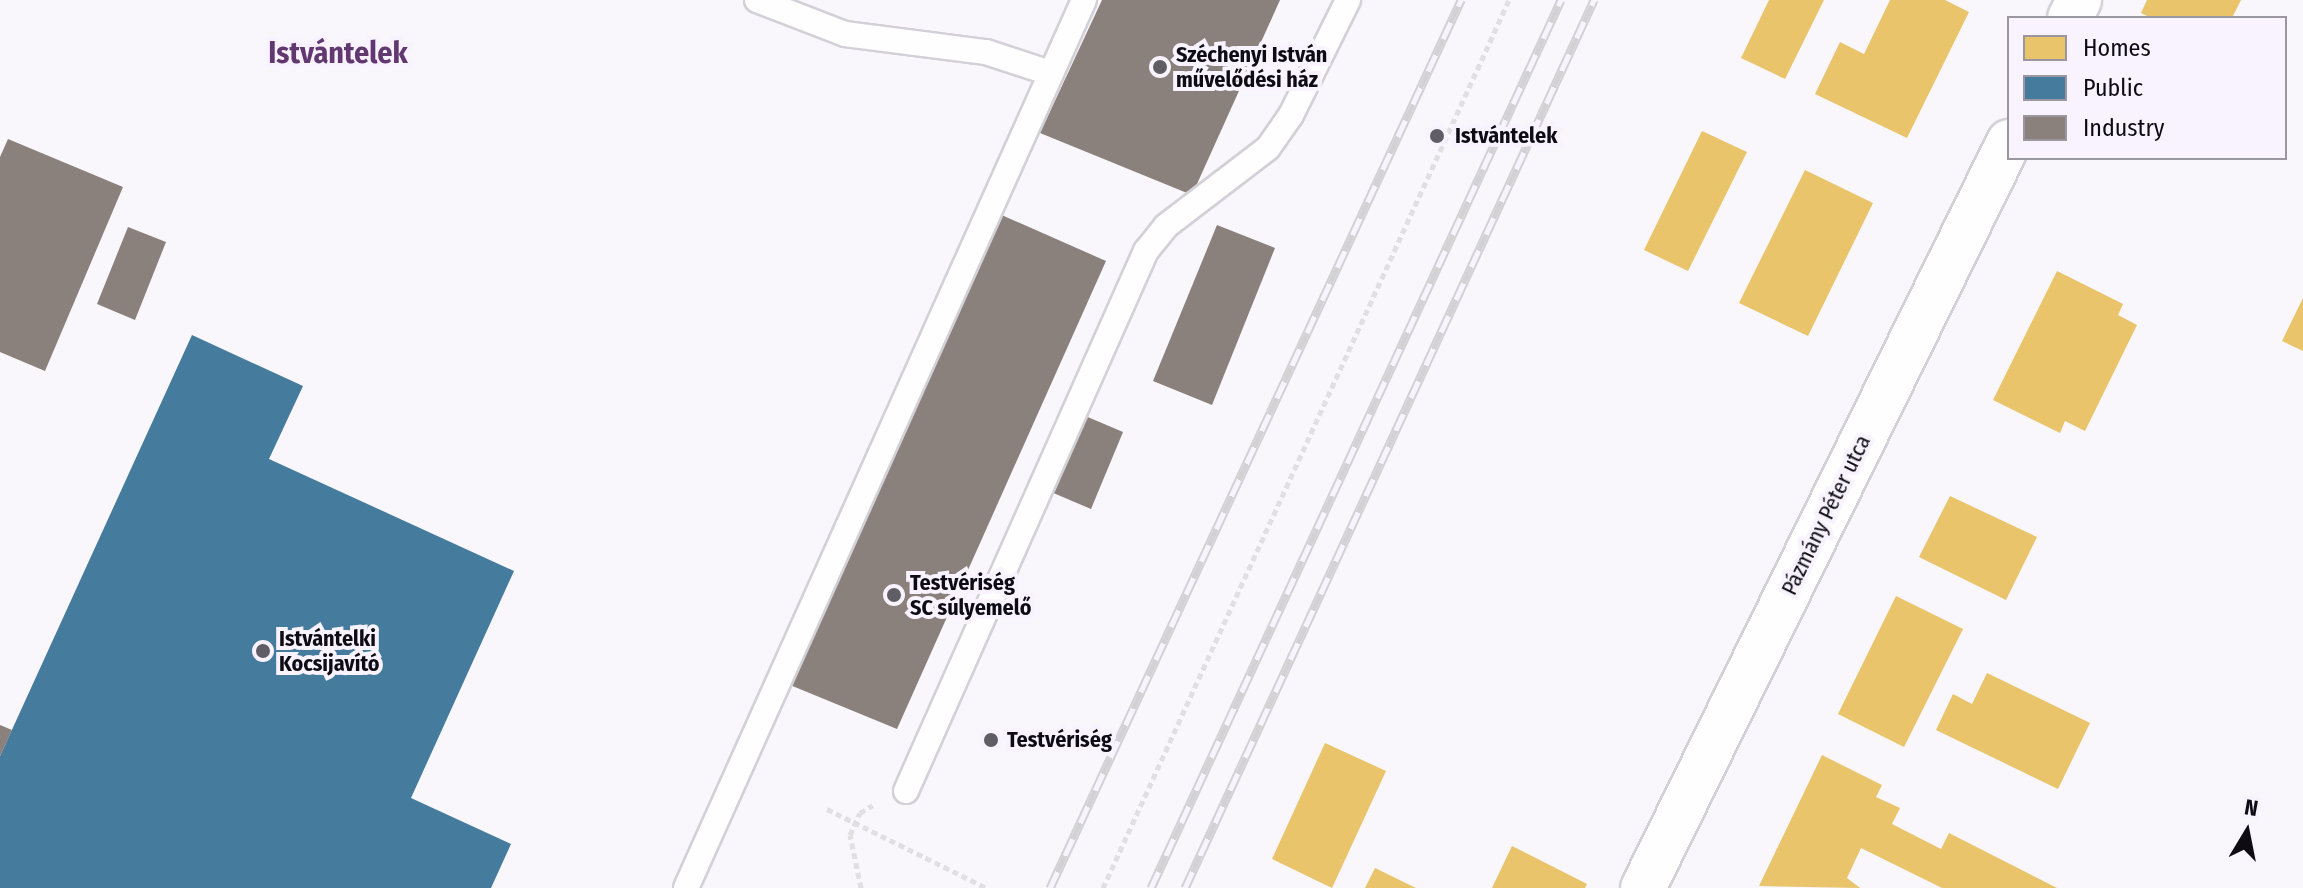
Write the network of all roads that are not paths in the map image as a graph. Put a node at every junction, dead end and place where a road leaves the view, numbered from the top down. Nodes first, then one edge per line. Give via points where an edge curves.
1 (757, 0) edge
2 (1084, 0) edge
3 (1348, 0) edge
4 (1050, 73) junction
5 (2007, 146) edge
6 (906, 791) road end
7 (686, 888) edge
8 (1643, 888) edge

1 - 4 lane via 845,34 986,52
2 - 4 lane
3 - 6 lane via 1291,115 1268,148 1166,226 1146,251
4 - 7 lane
5 - 8 street, Pázmány Péter utca

